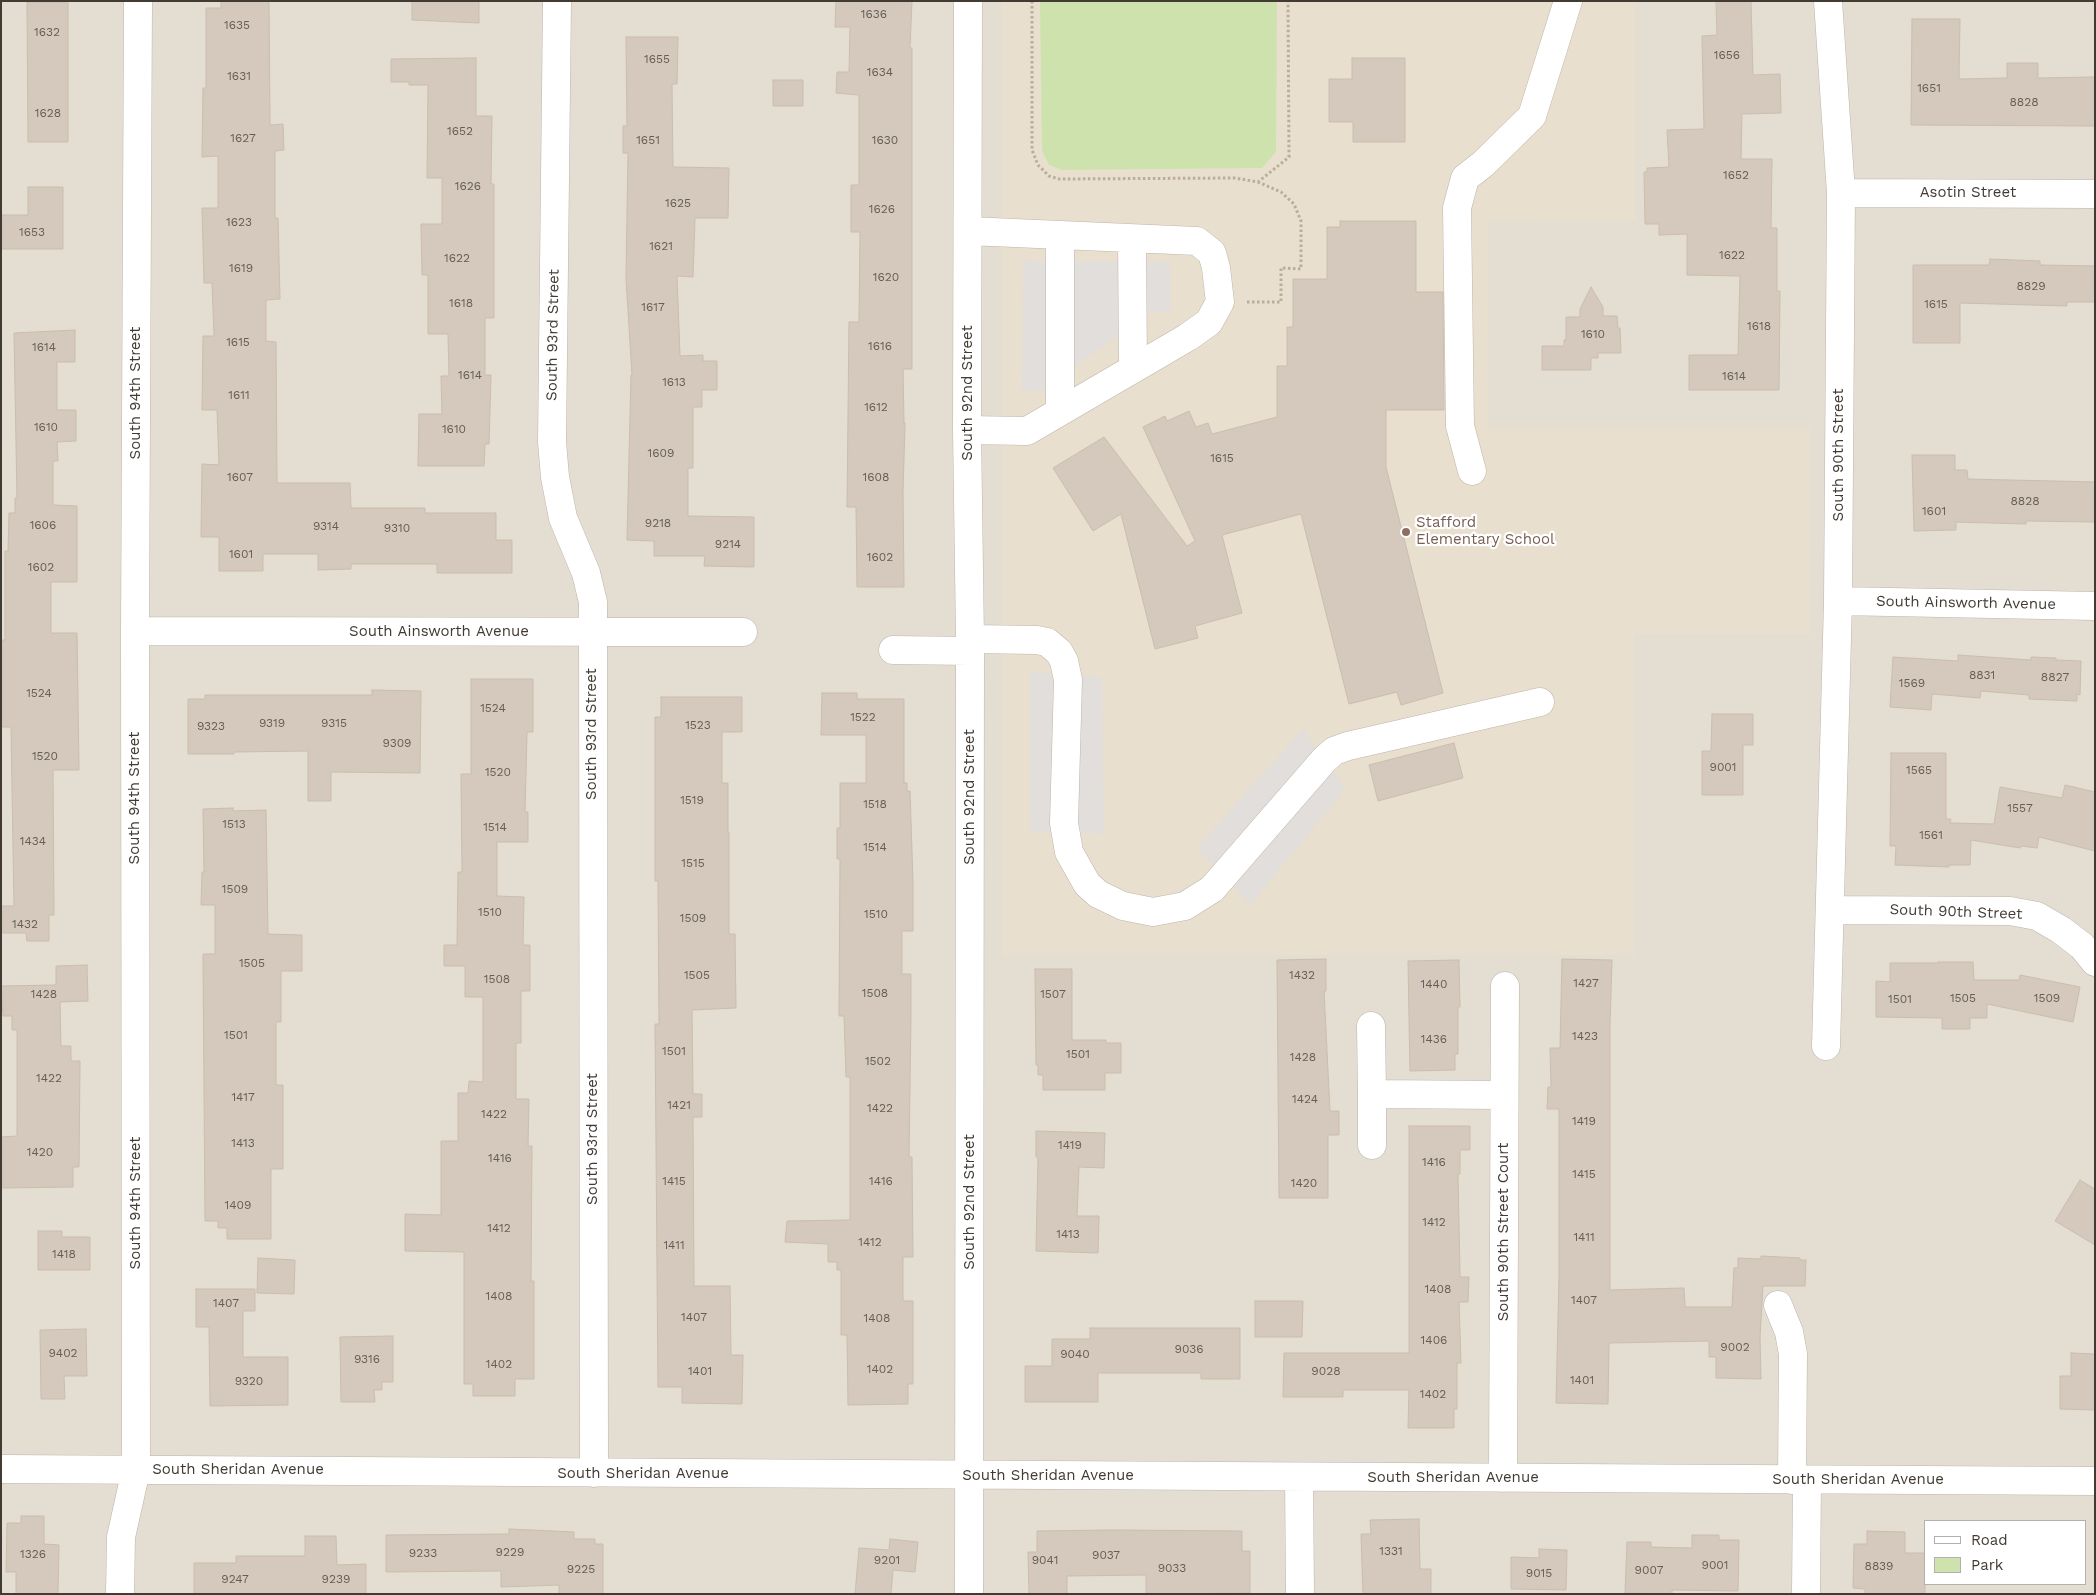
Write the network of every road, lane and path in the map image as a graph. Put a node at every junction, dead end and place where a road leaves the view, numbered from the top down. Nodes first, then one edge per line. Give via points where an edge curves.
1 (138, 1) edge
2 (557, 1) edge
3 (968, 1) edge
4 (1032, 1) edge
5 (1288, 1) edge
6 (1568, 1) edge
7 (1828, 1) edge
8 (1258, 182) junction
9 (1841, 193) junction
10 (2095, 194) edge
11 (968, 231) junction
12 (1060, 236) junction
13 (1132, 239) junction
14 (1220, 302) junction
15 (1133, 369) junction
16 (1060, 411) junction
17 (967, 430) junction
18 (1472, 471) dead end
19 (1838, 601) junction
20 (2095, 606) edge
21 (135, 631) junction
22 (592, 632) junction
23 (743, 632) dead end
24 (970, 645) junction
25 (893, 650) dead end
26 (1540, 702) dead end
27 (1830, 910) junction
28 (2095, 962) edge
29 (1504, 986) dead end
30 (1371, 1026) dead end
31 (1826, 1046) dead end
32 (1372, 1094) junction
33 (1504, 1095) junction
34 (1372, 1146) dead end
35 (1778, 1305) dead end
36 (1, 1469) edge
37 (136, 1470) junction
38 (594, 1473) junction
39 (970, 1476) junction
40 (1299, 1477) junction
41 (1503, 1478) junction
42 (1800, 1480) junction
43 (2095, 1481) edge
44 (120, 1594) edge
45 (969, 1594) edge
46 (1300, 1594) edge
47 (1806, 1594) edge

1 - 21 street, South 94th Street
2 - 22 street, South 93rd Street via 552,442 564,518 586,574 593,602
3 - 11 street, South 92nd Street
4 - 8 path via 1032,150 1038,165 1049,176 1059,179 1235,178
5 - 8 path via 1290,157
6 - 18 street via 1532,116 1465,178 1457,208 1460,426
7 - 9 street, South 90th Street
8 - 14 path via 1281,192 1294,204 1301,221 1302,269 1281,268 1281,302
9 - 10 street, Asotin Street
9 - 19 street, South 90th Street
11 - 12 street
11 - 17 street, South 92nd Street
12 - 13 street
12 - 16 street
13 - 14 street via 1197,242 1212,253
13 - 15 street
14 - 15 street via 1208,322
15 - 16 street
16 - 17 street via 1027,431
17 - 24 street, South 92nd Street
19 - 20 street, South Ainsworth Avenue
19 - 27 street, South 90th Street
21 - 22 street, South Ainsworth Avenue
21 - 37 street, South 94th Street
22 - 23 street, South Ainsworth Avenue
22 - 38 street, South 93rd Street
24 - 25 street
24 - 26 street via 1036,640 1047,642 1059,652 1068,680 1064,823 1069,852 1087,884 1098,894 1124,906 1153,912 1185,906 1212,889 1334,751
24 - 39 street, South 92nd Street
27 - 28 street, South 90th Street via 2010,911 2037,916 2082,946
27 - 31 street, South 90th Street
29 - 33 street, South 90th Street Court
30 - 32 street
32 - 33 street
32 - 34 street
33 - 41 street, South 90th Street Court
35 - 42 street via 1789,1332 1793,1354
36 - 37 street, South Sheridan Avenue
37 - 38 street, South Sheridan Avenue
37 - 44 street, South 94th Street via 121,1537
38 - 39 street, South Sheridan Avenue
39 - 40 street, South Sheridan Avenue
39 - 45 street, South 92nd Street
40 - 41 street, South Sheridan Avenue
40 - 46 street
41 - 42 street, South Sheridan Avenue
42 - 43 street, South Sheridan Avenue
42 - 47 street

